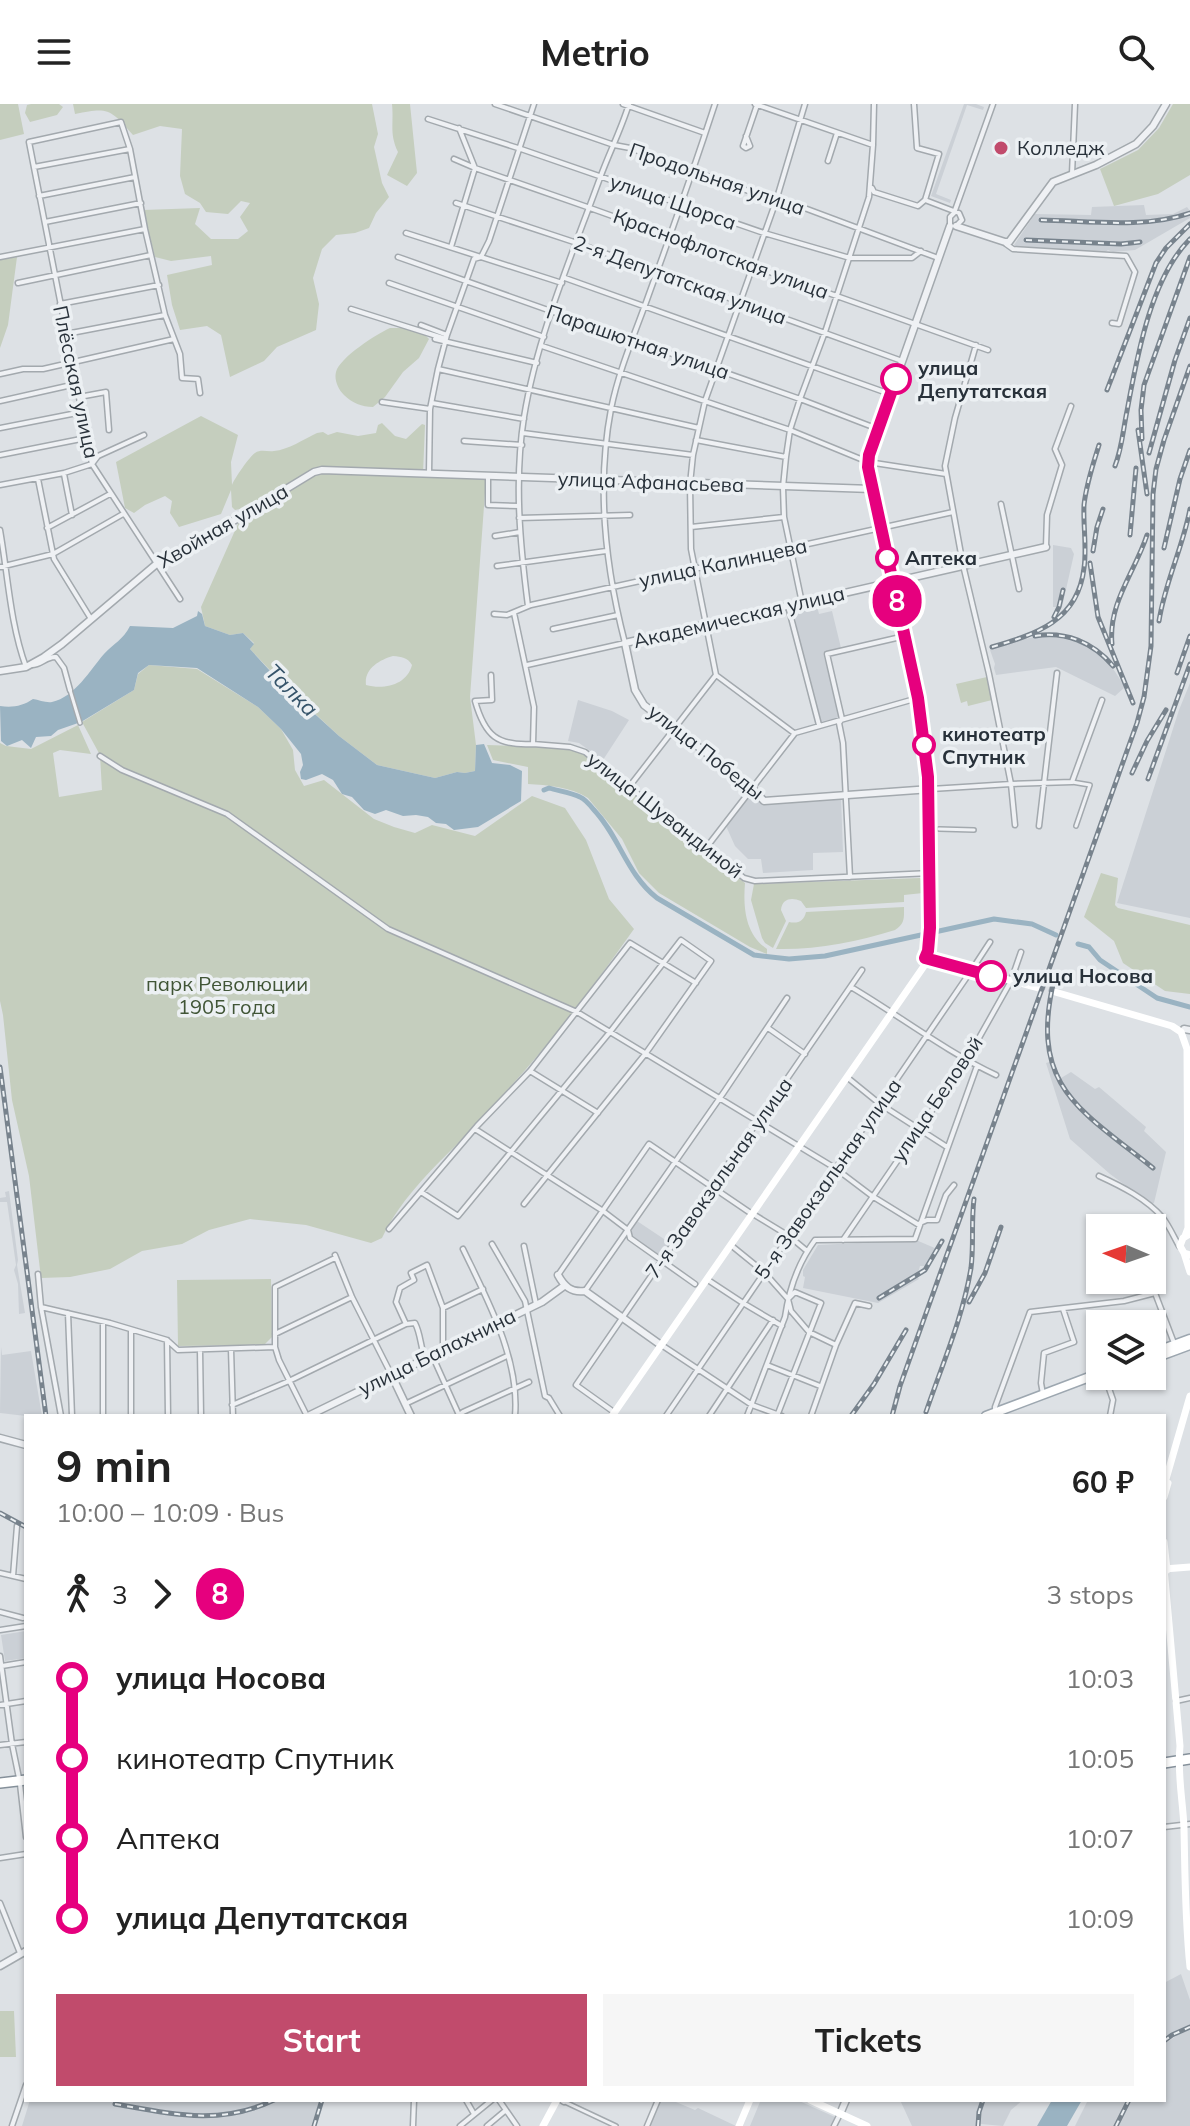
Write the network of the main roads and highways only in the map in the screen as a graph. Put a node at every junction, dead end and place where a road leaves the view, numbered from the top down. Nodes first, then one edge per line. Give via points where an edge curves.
1 (872, 489) road end
2 (894, 581) junction
3 (919, 698) junction
4 (928, 957) junction
5 (1039, 986) tunnel mouth
6 (1055, 991) tunnel mouth
7 (1075, 997) junction
8 (1187, 1029) edge
9 (1190, 1044) edge
10 (1189, 1156) edge
11 (1188, 1235) edge
12 (1185, 1252) edge
13 (1190, 1272) edge
14 (1190, 1344) edge
15 (1166, 1349) edge
16 (1166, 1352) edge
17 (1086, 1382) edge
18 (1190, 1396) edge
19 (1190, 1408) edge
20 (613, 1414) edge
21 (998, 1414) edge
22 (1166, 1479) edge
23 (1166, 1490) edge
24 (1190, 1567) edge
25 (1166, 1569) edge
26 (1166, 1579) edge
27 (1185, 1755) edge
28 (23, 1782) edge
29 (0, 1785) edge
30 (1187, 1825) edge
31 (1190, 1967) edge
32 (560, 2102) edge
33 (749, 2102) edge
34 (814, 2102) edge
35 (543, 2126) edge
36 (739, 2126) edge
37 (867, 2126) edge

1 - 2 main road
2 - 3 main road
2 - 3 main road
3 - 4 main road via 930,789
4 - 5 main road
4 - 20 main road
6 - 7 main road
7 - 8 main road
7 - 10 main road via 1181,1032 1187,1049
8 - 9 main road
10 - 11 main road
11 - 12 main road via 1181,1242
12 - 13 main road
14 - 15 main road
14 - 16 main road
17 - 21 main road
18 - 22 main road
19 - 23 main road
24 - 25 main road
26 - 27 main road via 1180,1746
27 - 30 main road
28 - 29 highway
30 - 31 main road
32 - 35 main road
33 - 36 main road
34 - 37 main road

